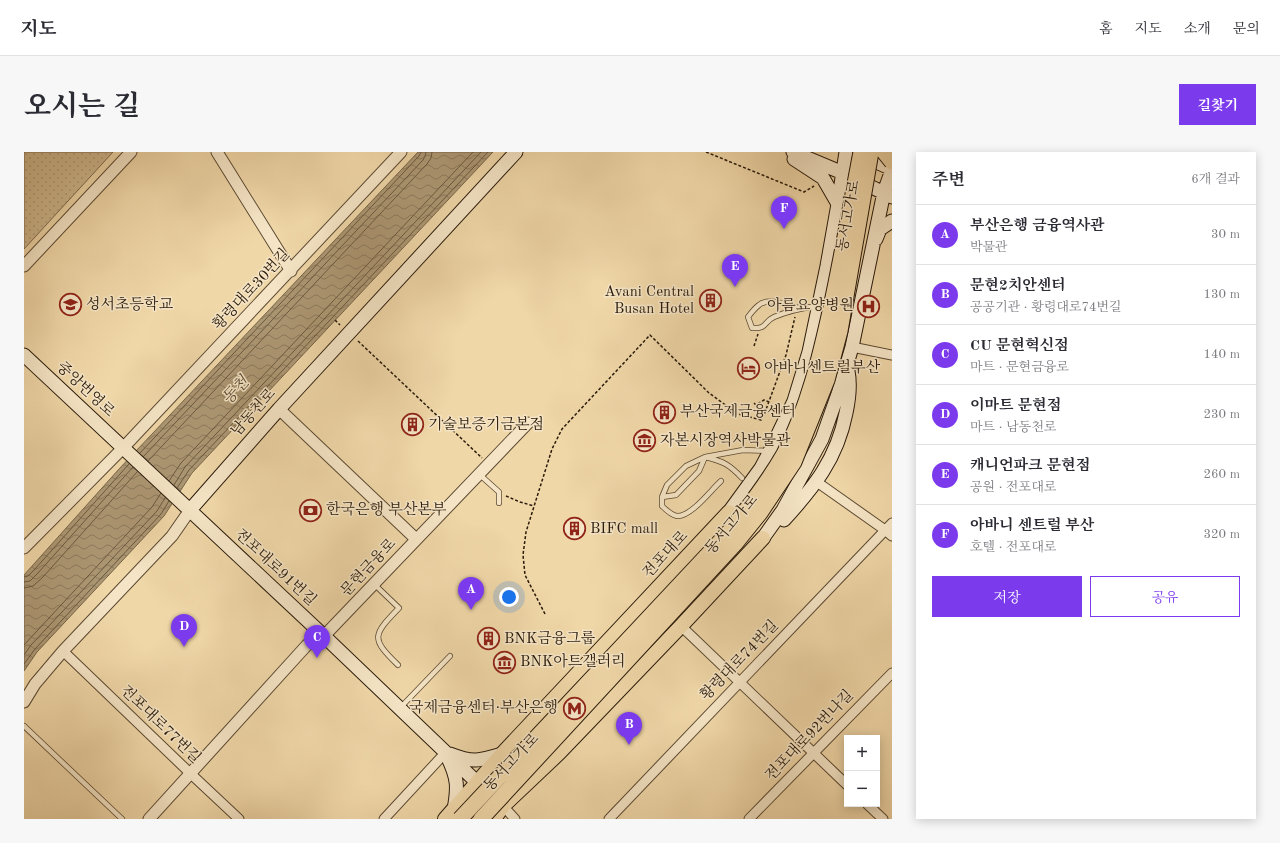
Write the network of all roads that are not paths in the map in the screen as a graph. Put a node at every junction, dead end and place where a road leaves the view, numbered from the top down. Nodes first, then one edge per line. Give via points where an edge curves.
1 (131, 152) edge
2 (217, 152) edge
3 (401, 152) edge
4 (516, 152) edge
5 (784, 152) edge
6 (793, 152) edge
7 (846, 152) edge
8 (855, 152) edge
9 (861, 152) edge
10 (871, 152) edge
11 (888, 162) edge
12 (843, 173) junction
13 (888, 195) edge
14 (838, 204) junction
15 (892, 221) edge
16 (871, 251) junction
17 (24, 266) edge
18 (290, 271) junction
19 (819, 306) junction
20 (798, 309) junction
21 (852, 347) junction
22 (24, 355) edge
23 (892, 355) edge
24 (847, 366) junction
25 (279, 409) junction
26 (528, 423) dead end
27 (123, 448) junction
28 (770, 451) junction
29 (705, 457) junction
30 (479, 474) junction
31 (742, 478) dead end
32 (721, 481) dead end
33 (817, 482) junction
34 (662, 497) junction
35 (499, 504) dead end
36 (186, 506) junction
37 (729, 512) joint
38 (892, 523) edge
39 (889, 533) edge
40 (763, 538) junction
41 (416, 539) junction
42 (24, 548) edge
43 (374, 584) junction
44 (682, 626) junction
45 (324, 636) junction
46 (62, 651) junction
47 (450, 656) dead end
48 (398, 665) dead end
49 (892, 673) edge
50 (740, 682) junction
51 (24, 702) edge
52 (400, 708) junction
53 (535, 718) junction
54 (24, 726) edge
55 (446, 752) junction
56 (559, 753) junction
57 (814, 753) junction
58 (502, 754) junction
59 (190, 774) junction
60 (844, 782) edge
61 (477, 783) junction
62 (502, 806) junction
63 (870, 807) edge
64 (453, 816) edge
65 (122, 819) edge
66 (149, 819) edge
67 (239, 819) edge
68 (384, 819) edge
69 (481, 819) edge
70 (490, 819) edge
71 (494, 819) edge
72 (515, 819) edge
73 (609, 819) edge
74 (749, 819) edge
75 (883, 819) edge

1 - 17 street
2 - 18 street
3 - 18 street, 황령대로30번길
4 - 25 main road, 남동천로 via 345,329
5 - 14 main road via 823,178
6 - 12 main road
7 - 12 main road, 전포대로
8 - 11 main road
8 - 12 main road
9 - 64 highway, 동서고가로, bridge via 820,358 804,408 784,454 757,496 728,533
10 - 69 highway, 동서고가로, bridge via 840,331 827,380 794,462 760,514 735,544
11 - 13 main road
12 - 13 main road
12 - 14 main road, 전포대로
13 - 16 main road
14 - 19 main road, 전포대로
15 - 16 main road via 880,229
16 - 21 main road
18 - 27 street, 황령대로30번길
19 - 20 lane
19 - 28 main road, 전포대로 via 809,352 794,401
20 - 20 lane via 776,302 763,302 748,317 752,328 760,328 771,318
21 - 23 street
21 - 24 main road
22 - 27 main road, 중앙번영로
24 - 33 main road via 850,380 845,419 833,454
24 - 40 main road via 822,439 783,510
25 - 36 main road, 남동천로
25 - 41 street
26 - 30 street, 문현금융로
27 - 36 main road, 중앙번영로
27 - 42 street, 황령대로30번길
28 - 29 lane via 743,450
28 - 37 main road, 전포대로 via 750,485
29 - 31 lane via 719,460 733,468
29 - 34 lane via 686,466 667,485
29 - 34 lane via 699,471 676,495
30 - 35 lane via 499,492
30 - 41 street, 문현금융로
32 - 34 lane via 684,515 676,516 669,513 662,506
33 - 39 street
33 - 40 main road via 781,523
36 - 45 main road, 전포대로91번길
36 - 46 street, 남동천로 via 172,536
37 - 53 main road, 전포대로
38 - 39 street, 황령대로74번길
39 - 50 street, 황령대로74번길
40 - 44 main road
41 - 43 street, 문현금융로
43 - 45 street, 문현금융로
43 - 48 lane via 399,608 382,625 378,641 383,651
44 - 50 street
44 - 56 main road
45 - 52 main road, 전포대로91번길
45 - 59 street, 문현금융로 via 307,645
46 - 51 street, 남동천로
46 - 59 street, 전포대로77번길
47 - 52 lane
49 - 57 street, 전포대로92번나길
50 - 57 street
50 - 73 street, 황령대로74번길
52 - 55 main road, 전포대로91번길
53 - 56 main road via 532,741 545,754
53 - 58 main road, 전포대로
54 - 65 lane
55 - 58 main road via 464,759 482,760
55 - 61 main road, 전포대로91번길
55 - 64 main road via 455,772 457,790
55 - 68 street
56 - 62 main road
57 - 60 street
57 - 74 street, 전포대로92번나길
58 - 61 main road, 전포대로
59 - 66 street, 문현금융로
59 - 67 street, 전포대로77번길
61 - 62 main road, 전포대로91번길
61 - 64 main road, 전포대로
62 - 70 main road
62 - 71 main road
62 - 72 street
63 - 75 street

